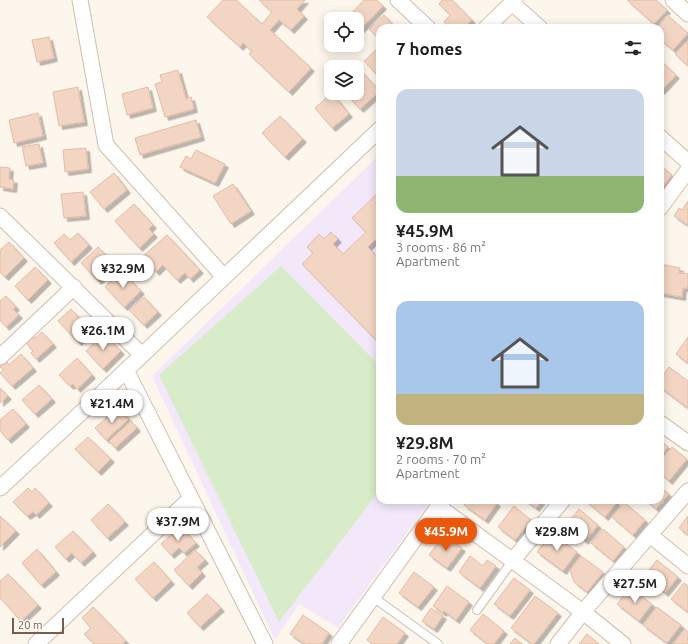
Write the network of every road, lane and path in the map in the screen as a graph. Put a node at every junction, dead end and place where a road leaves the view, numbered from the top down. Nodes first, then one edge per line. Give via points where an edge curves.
1 (80, 0) edge
2 (398, 0) edge
3 (673, 0) edge
4 (514, 1) edge
5 (688, 14) edge
6 (424, 24) edge
7 (490, 24) edge
8 (536, 24) edge
9 (376, 133) edge
10 (664, 140) edge
11 (688, 162) edge
12 (688, 170) edge
13 (664, 203) edge
14 (3, 224) edge
15 (224, 278) junction
16 (74, 287) junction
17 (142, 355) junction
18 (0, 357) edge
19 (126, 370) junction
20 (664, 426) edge
21 (688, 443) edge
22 (0, 488) edge
23 (688, 491) edge
24 (191, 498) junction
25 (440, 504) edge
26 (442, 504) edge
27 (560, 504) edge
28 (650, 534) junction
29 (513, 560) junction
30 (688, 566) edge
31 (373, 598) junction
32 (477, 610) dead end
33 (583, 612) junction
34 (261, 642) edge
35 (36, 644) edge
36 (339, 644) edge
37 (438, 644) edge
38 (558, 644) edge
39 (623, 644) edge

1 - 15 street via 106,145
2 - 6 street
3 - 5 street
4 - 7 street
4 - 8 street
9 - 15 street
10 - 11 street
12 - 13 street
14 - 16 street
15 - 17 street
16 - 17 street
16 - 18 street
17 - 19 street
19 - 22 street
19 - 24 street
20 - 21 street
23 - 28 street
24 - 34 street
24 - 35 street
25 - 31 street
26 - 29 street
27 - 29 street
28 - 30 street
28 - 33 street
29 - 32 lane
29 - 33 street
31 - 36 street
31 - 37 lane
33 - 38 street
33 - 39 street

